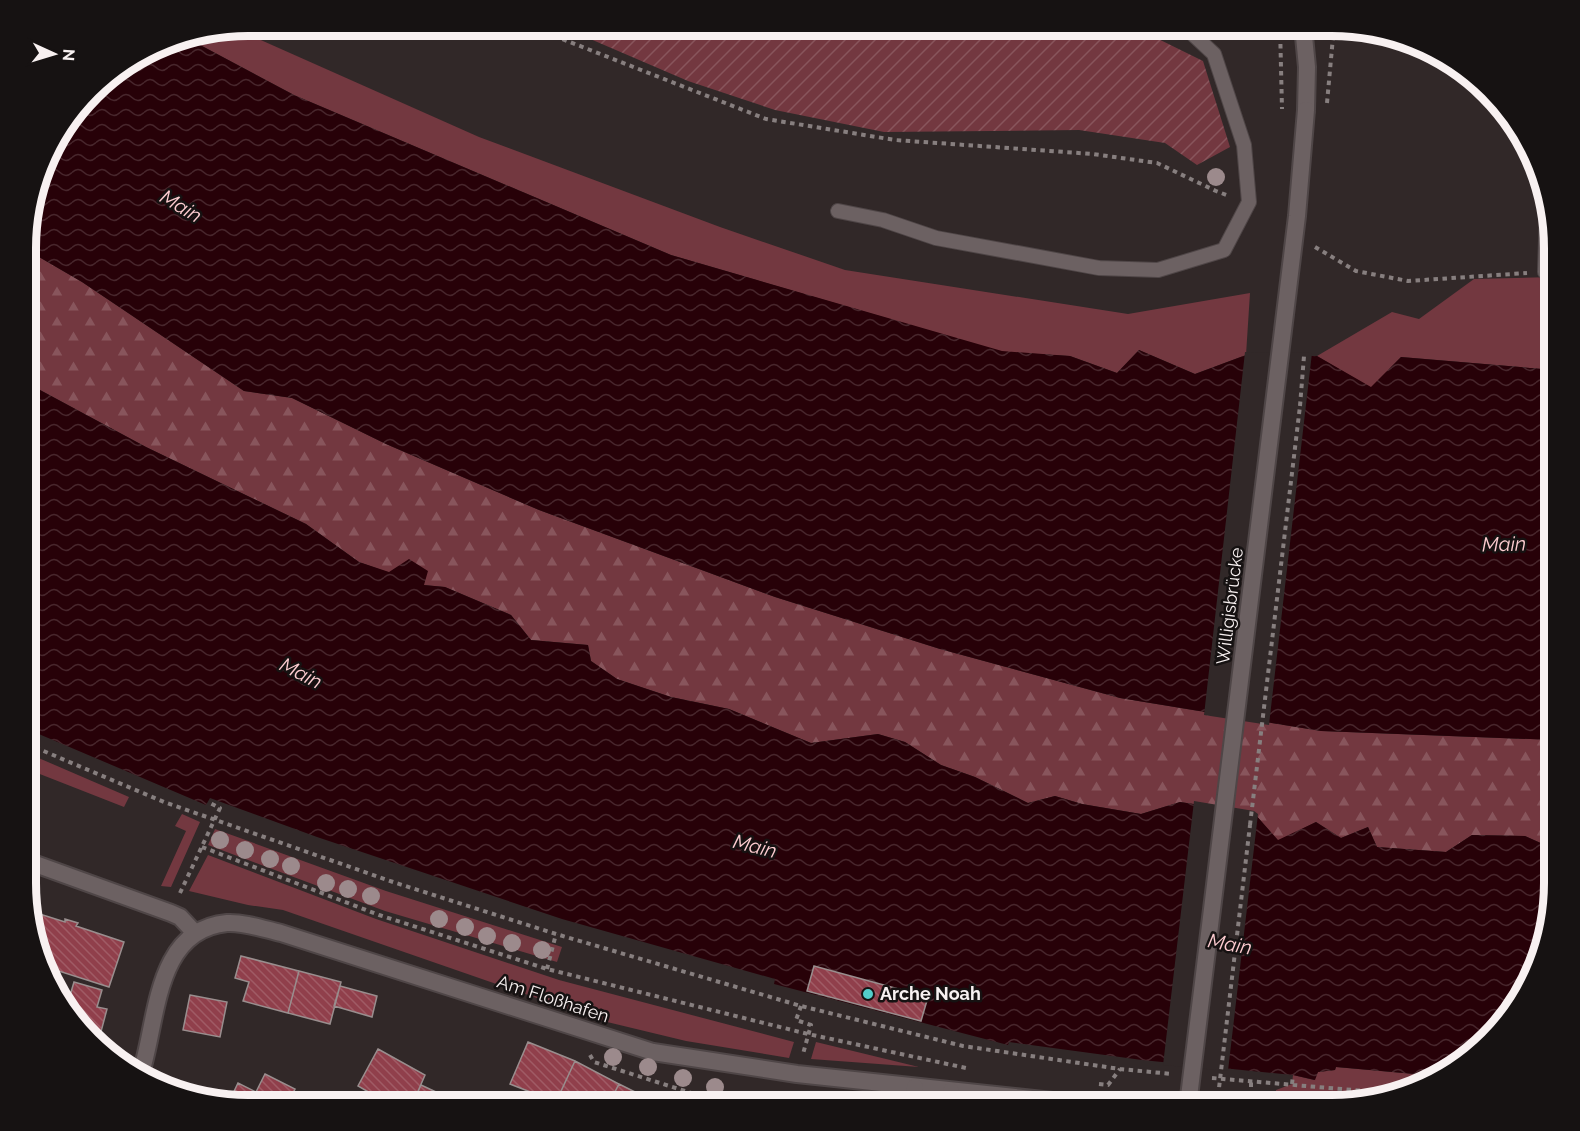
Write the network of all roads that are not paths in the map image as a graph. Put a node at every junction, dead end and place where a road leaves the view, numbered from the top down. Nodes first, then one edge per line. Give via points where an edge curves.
1 (1195, 36) edge
2 (1304, 36) edge
3 (838, 211) dead end
4 (36, 864) edge
5 (195, 933) junction
6 (142, 1067) edge
7 (915, 1087) junction
8 (915, 1095) edge
9 (940, 1095) edge
10 (1189, 1095) edge

1 - 3 lane via 1214,54 1244,145 1249,202 1224,250 1158,270 1099,268 936,238 883,220
2 - 10 street, Willigisbrücke, bridge via 1306,110 1297,216
4 - 5 street via 171,913
5 - 6 street via 166,971
5 - 7 street, Am Floßhafen via 227,923 281,933 653,1052
7 - 8 street
7 - 9 street, Am Floßhafen

